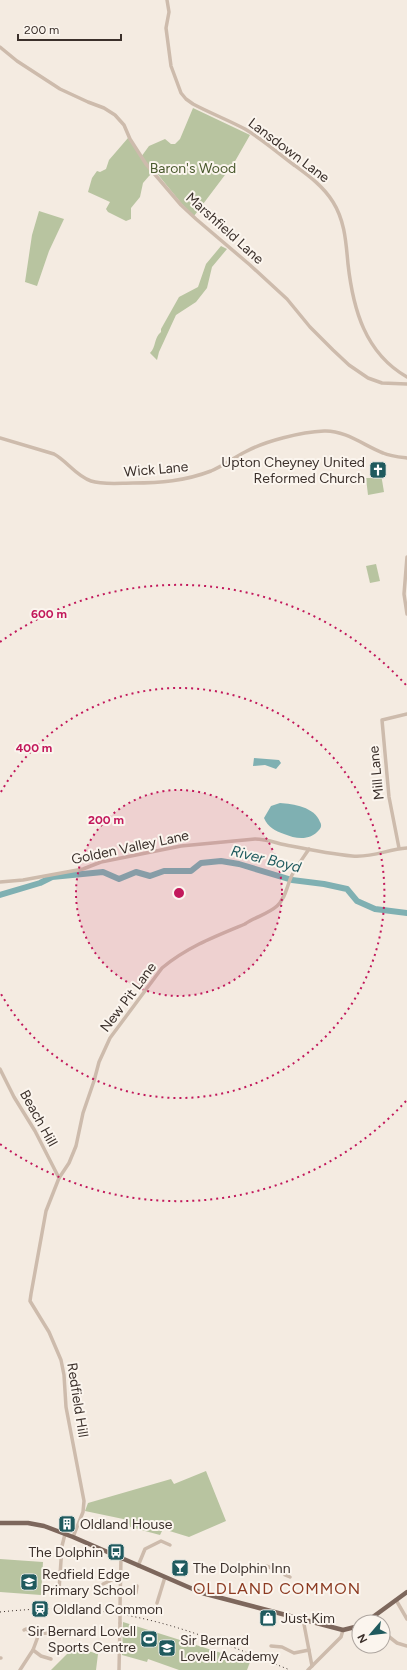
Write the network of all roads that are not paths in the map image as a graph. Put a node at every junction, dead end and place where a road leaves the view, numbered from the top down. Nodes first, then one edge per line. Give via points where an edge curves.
1 (167, 0) edge
2 (0, 47) edge
3 (407, 377) edge
4 (407, 384) edge
5 (0, 438) edge
6 (407, 458) edge
7 (407, 557) edge
8 (407, 614) edge
9 (407, 714) edge
10 (399, 848) junction
11 (407, 848) edge
12 (309, 849) junction
13 (0, 882) edge
14 (0, 1069) edge
15 (59, 1178) junction
16 (0, 1523) edge
17 (65, 1534) junction
18 (73, 1537) junction
19 (170, 1545) dead end
20 (121, 1558) junction
21 (138, 1566) junction
22 (266, 1566) dead end
23 (120, 1576) junction
24 (165, 1577) junction
25 (290, 1577) dead end
26 (103, 1584) dead end
27 (137, 1586) dead end
28 (120, 1592) junction
29 (407, 1592) edge
30 (71, 1595) dead end
31 (396, 1600) junction
32 (157, 1603) dead end
33 (379, 1614) edge
34 (303, 1619) junction
35 (407, 1619) edge
36 (351, 1628) edge
37 (24, 1630) dead end
38 (343, 1630) junction
39 (40, 1634) junction
40 (66, 1634) dead end
41 (391, 1638) edge
42 (271, 1646) dead end
43 (407, 1646) edge
44 (33, 1650) junction
45 (309, 1650) junction
46 (51, 1659) dead end
47 (312, 1666) junction
48 (20, 1670) edge
49 (119, 1670) edge
50 (308, 1670) edge

1 - 3 street, Lansdown Lane via 167,43 174,76 181,93 193,104 247,130 325,190 342,222 350,281 368,339 389,365
2 - 4 street, Marshfield Lane via 60,89 115,115 124,125 146,164 181,205 287,299 314,332 349,365 374,380 390,384
5 - 6 street, Wick Lane via 54,454 91,481 122,483 187,479 227,464 257,446 287,436 325,430 350,437 385,454
7 - 8 street via 404,594
9 - 10 street, Mill Lane via 382,720 389,797
10 - 11 street, Golden Valley Lane
10 - 12 street, Golden Valley Lane via 365,856 339,855
12 - 13 street, Golden Valley Lane via 264,839 181,846 101,862 83,869
12 - 15 street, New Pit Lane via 292,876 281,902 268,912 189,949 162,968 110,1038 86,1102 76,1146
14 - 15 street, Beach Hill
15 - 18 street, Redfield Hill via 46,1211 30,1301 56,1346 64,1375 66,1407 84,1501 83,1512
16 - 17 main road via 28,1523
17 - 18 main road
17 - 30 street via 59,1590 70,1592
18 - 20 main road
19 - 21 street via 161,1541 145,1549
20 - 21 main road
20 - 23 street
21 - 24 main road
22 - 25 street via 284,1572
23 - 26 street
23 - 28 street
24 - 32 street
24 - 34 main road via 202,1594
27 - 28 street via 136,1593
28 - 49 street, bridge
29 - 31 main road
31 - 33 main road
31 - 35 street
34 - 38 main road
34 - 45 street
36 - 38 main road
37 - 39 street
38 - 47 street via 341,1638
39 - 40 street
39 - 44 street
41 - 43 street
42 - 45 street via 279,1646 294,1653
44 - 46 street
44 - 48 street
45 - 47 street
47 - 50 street

